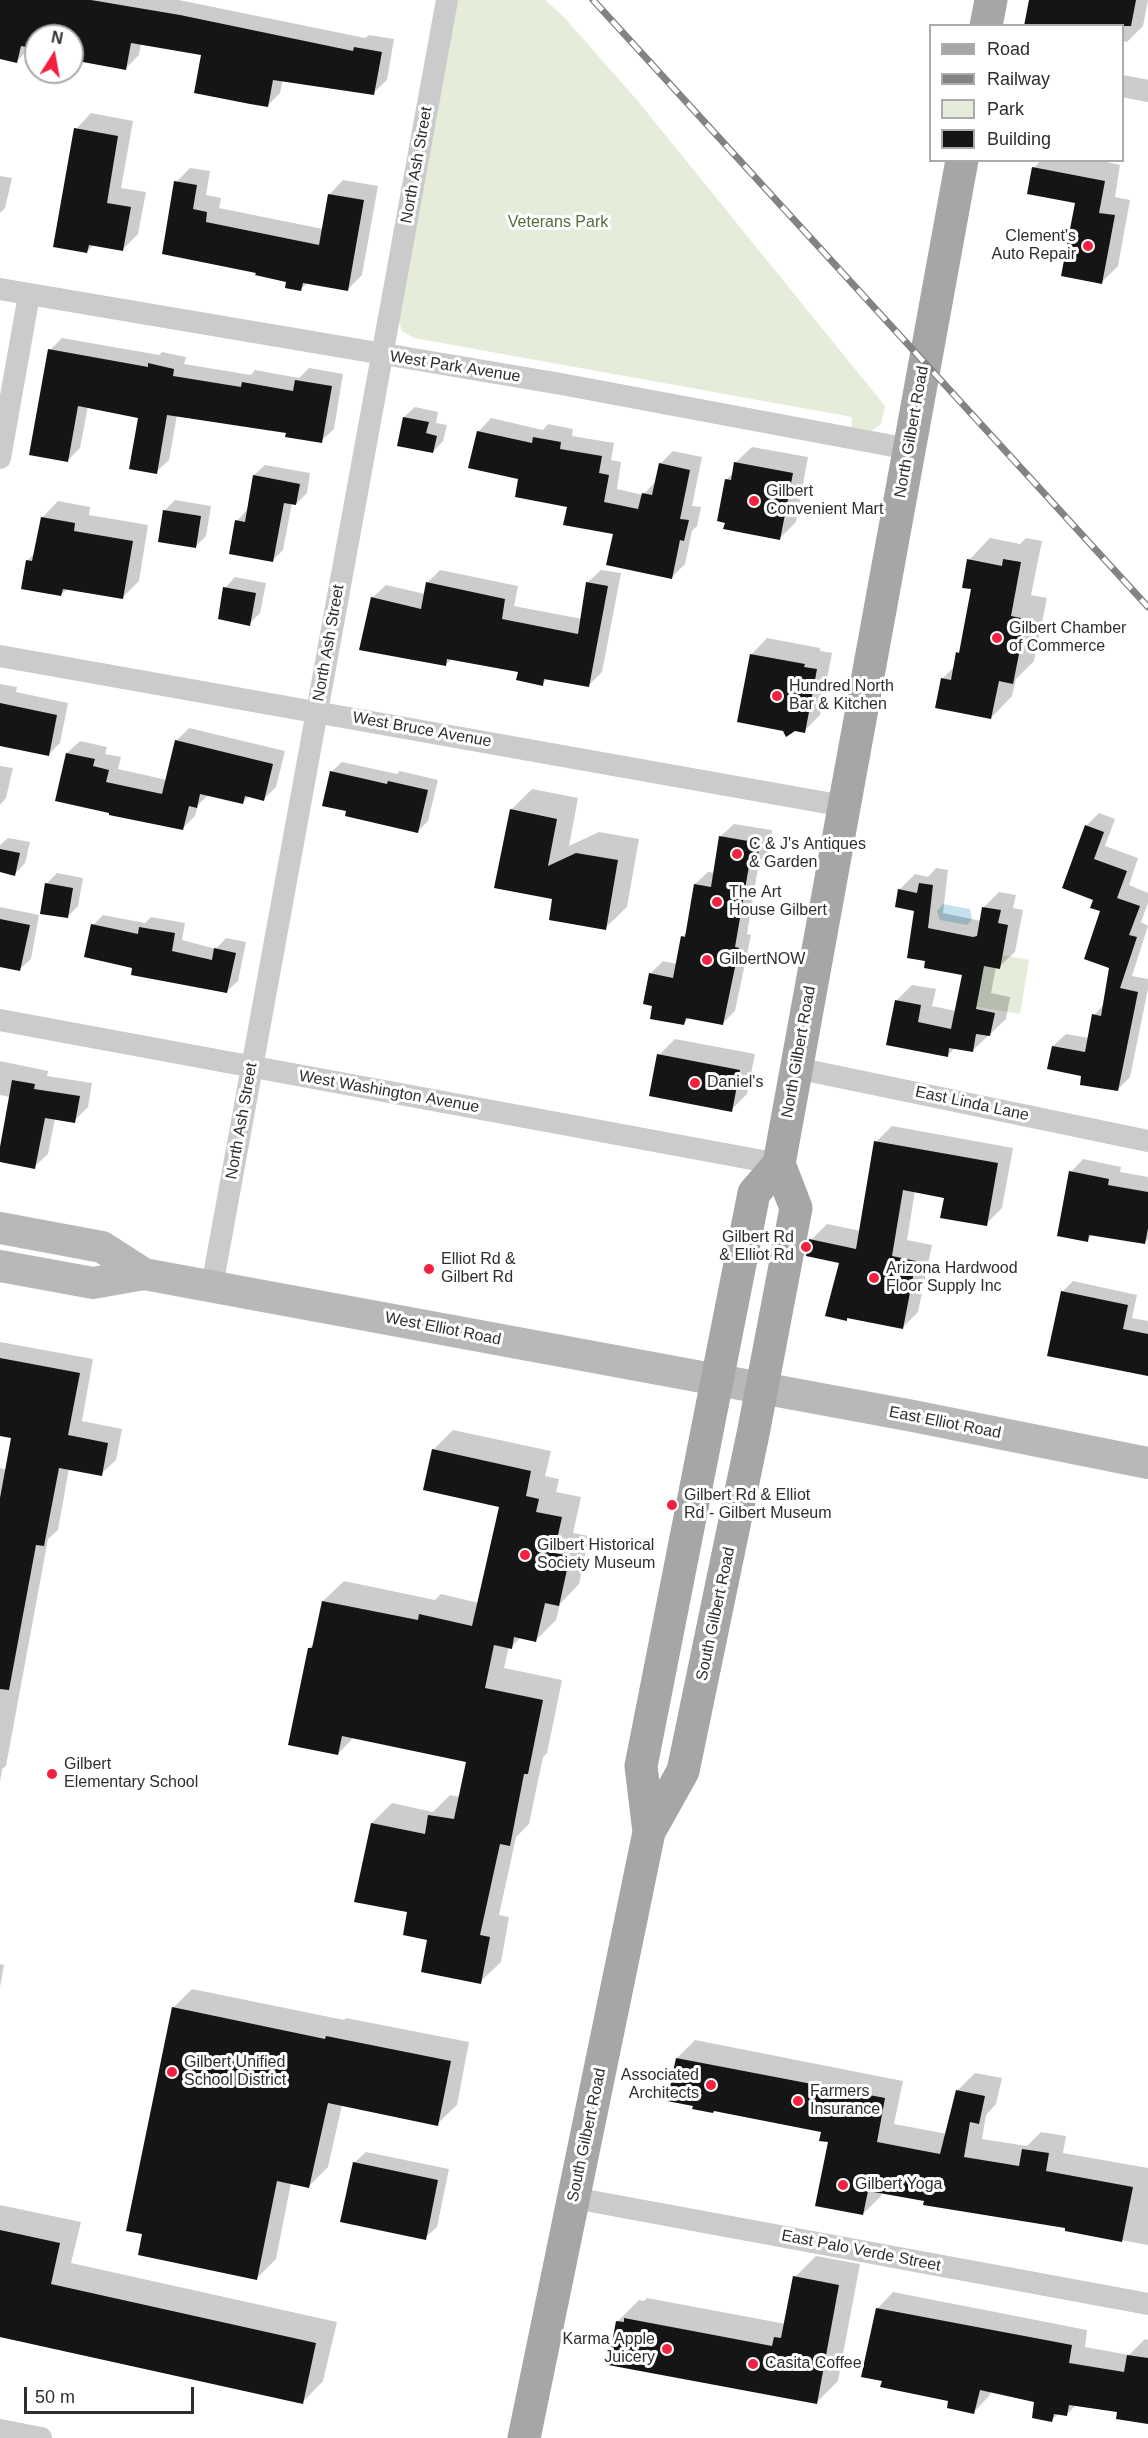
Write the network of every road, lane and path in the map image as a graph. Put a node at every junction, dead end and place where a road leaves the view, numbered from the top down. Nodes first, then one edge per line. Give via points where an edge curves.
1 (447, 0) edge
2 (991, 0) edge
3 (986, 24) edge
4 (1124, 86) edge
5 (1148, 91) edge
6 (962, 162) edge
7 (0, 289) edge
8 (29, 295) junction
9 (382, 355) junction
10 (909, 449) junction
11 (0, 458) edge
12 (0, 656) edge
13 (316, 712) junction
14 (844, 806) junction
15 (0, 1020) edge
16 (252, 1067) junction
17 (796, 1068) junction
18 (1148, 1141) edge
19 (779, 1164) junction
20 (0, 1228) edge
21 (0, 1266) edge
22 (144, 1274) junction
23 (212, 1286) junction
24 (741, 1384) junction
25 (1148, 1463) edge
26 (649, 1832) junction
27 (574, 2198) junction
28 (1148, 2304) edge
29 (0, 2430) edge
30 (41, 2438) edge
31 (524, 2438) edge

1 - 9 street, North Ash Street
2 - 3 main road
4 - 5 street
6 - 10 main road, North Gilbert Road
7 - 8 street, West Park Avenue
8 - 9 street, West Park Avenue
8 - 11 street
9 - 10 street, West Park Avenue
9 - 13 street, North Ash Street
10 - 14 main road, North Gilbert Road
12 - 13 street, West Bruce Avenue
13 - 14 street, West Bruce Avenue
13 - 16 street, North Ash Street
14 - 17 main road, North Gilbert Road
15 - 16 street, West Washington Avenue
16 - 19 street, West Washington Avenue
16 - 23 street, North Ash Street
17 - 18 street, East Linda Lane
17 - 19 main road, North Gilbert Road
19 - 24 main road via 754,1192
19 - 24 main road via 796,1208
20 - 22 main road, West Elliot Road via 102,1247
21 - 22 main road, West Elliot Road via 93,1283
22 - 23 main road, West Elliot Road
23 - 24 main road, West Elliot Road
24 - 25 main road, East Elliot Road
24 - 26 main road, South Gilbert Road via 683,1771
24 - 26 main road, South Gilbert Road via 641,1766
26 - 27 main road, South Gilbert Road
27 - 28 street, East Palo Verde Street
27 - 31 main road, South Gilbert Road
29 - 30 street

